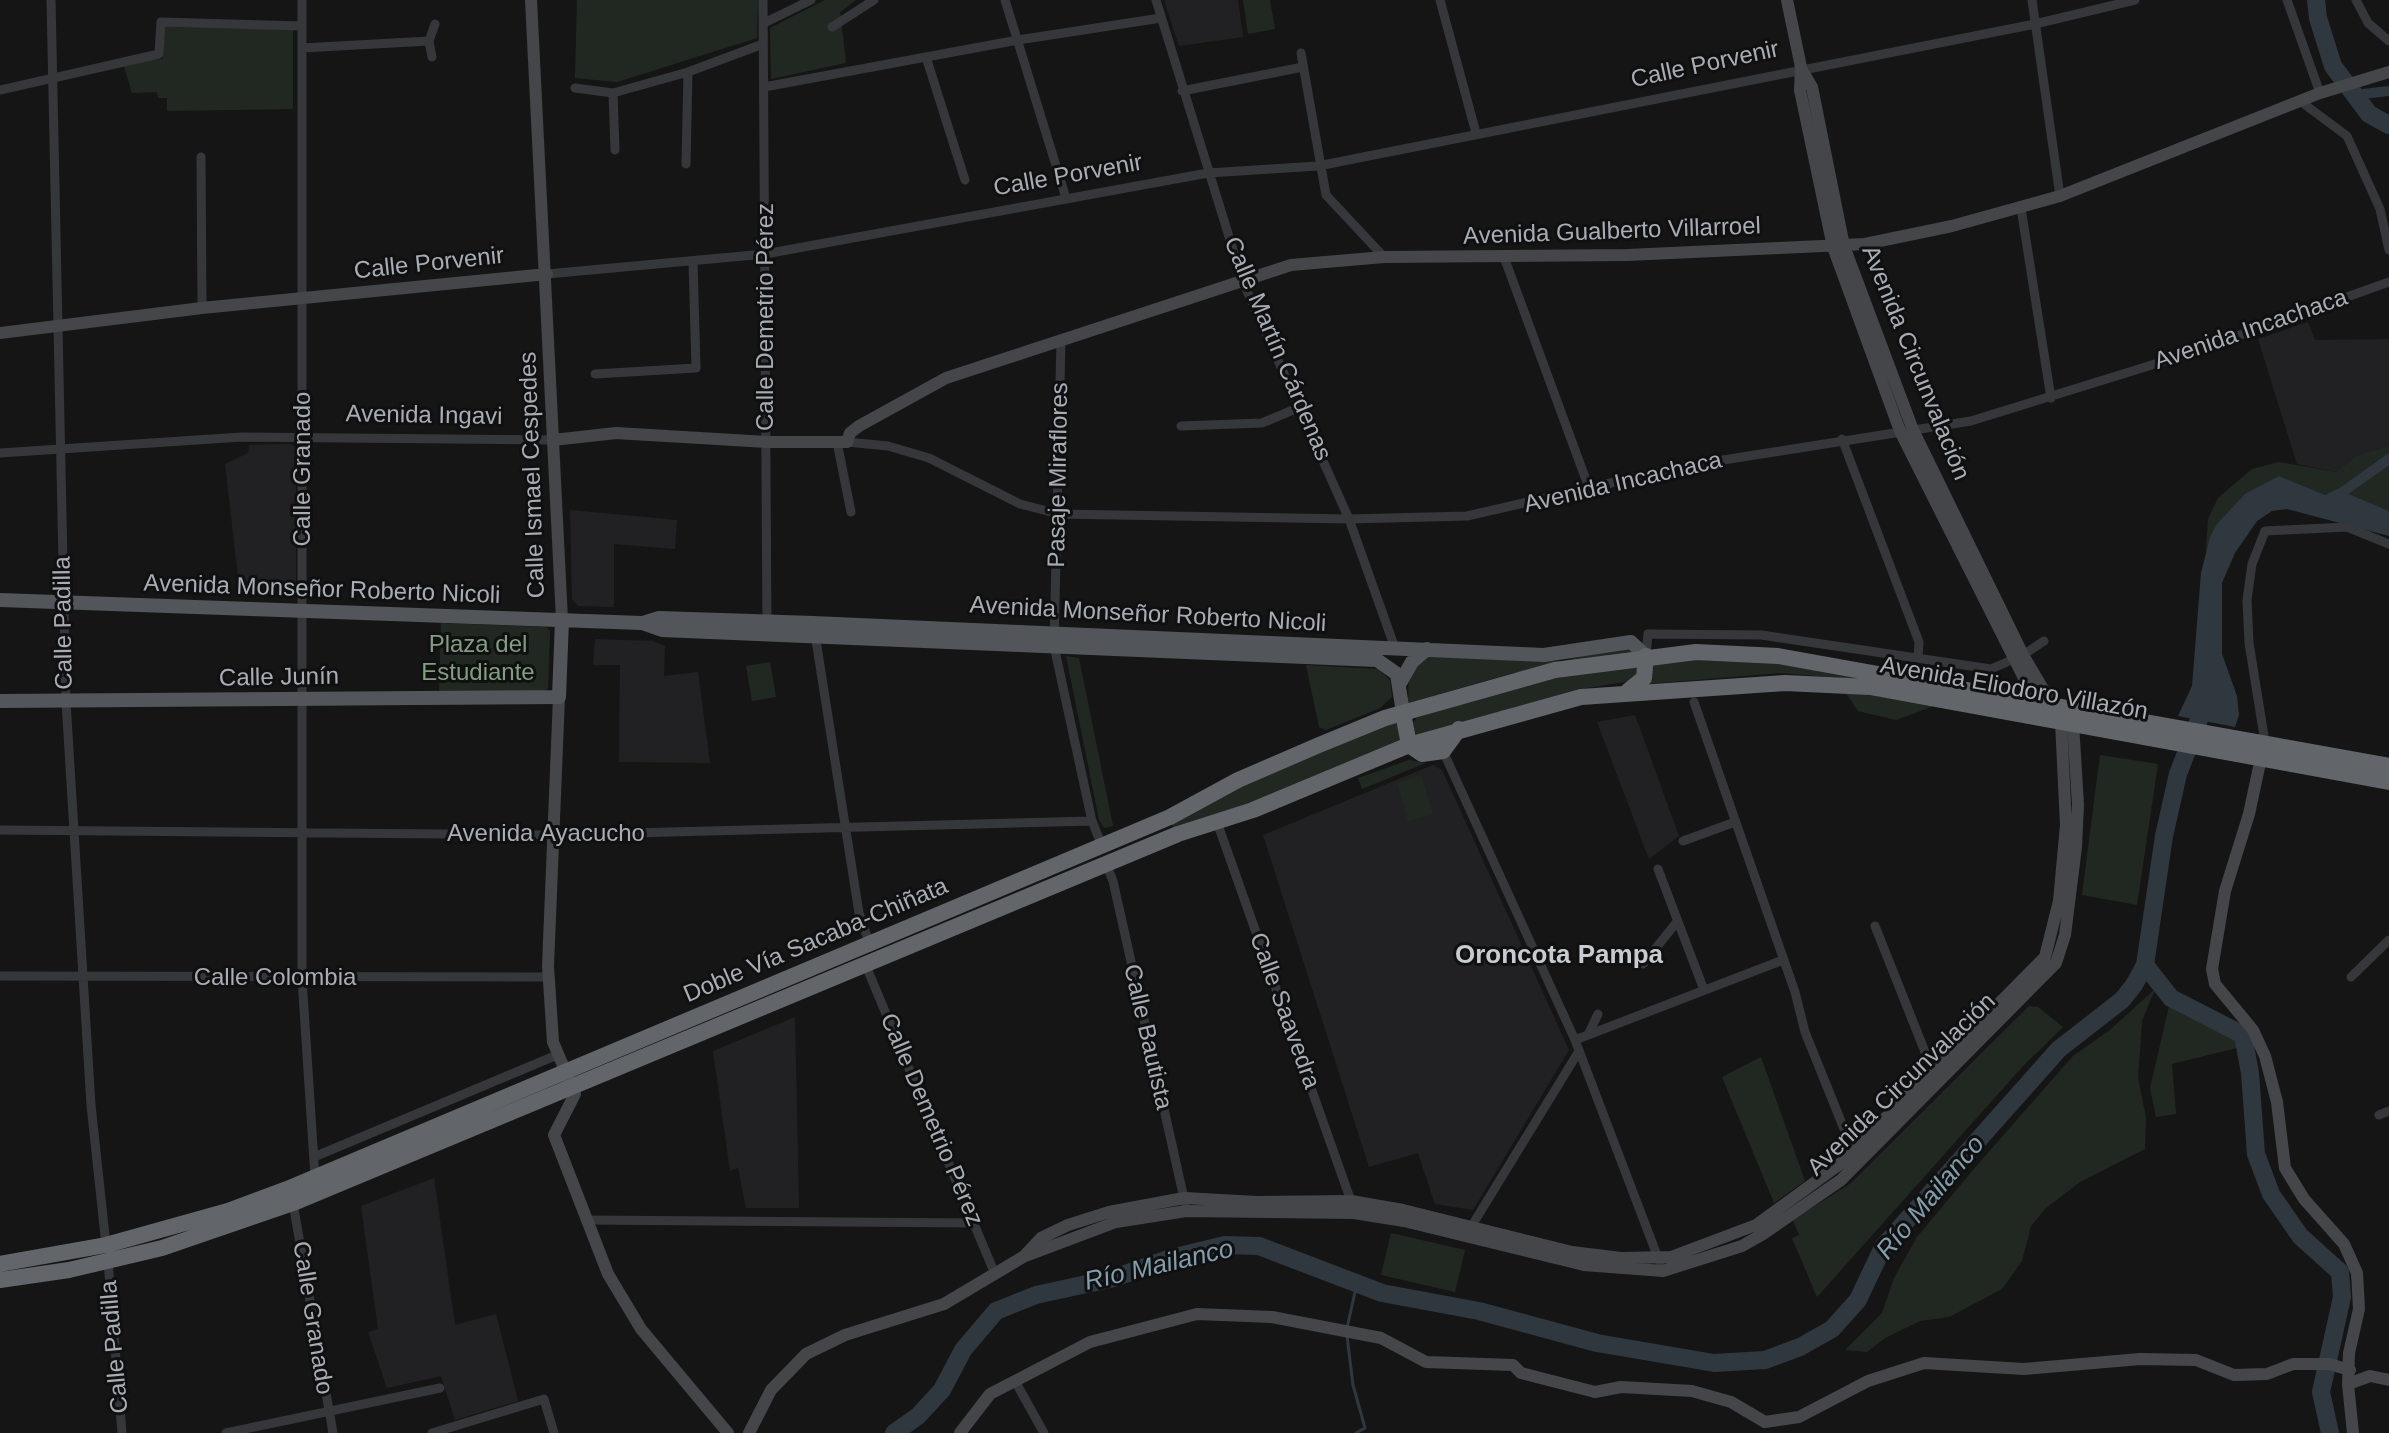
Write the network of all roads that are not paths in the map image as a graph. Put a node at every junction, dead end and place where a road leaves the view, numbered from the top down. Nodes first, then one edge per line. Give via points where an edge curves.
1 (51, 0) edge
2 (302, 0) edge
3 (531, 0) edge
4 (763, 0) edge
5 (811, 0) edge
6 (874, 0) edge
7 (1005, 0) edge
8 (1156, 0) edge
9 (1440, 0) edge
10 (1787, 0) edge
11 (2032, 0) edge
12 (2135, 0) edge
13 (2287, 0) edge
14 (2356, 0) edge
15 (1161, 18) junction
16 (764, 23) junction
17 (435, 24) dead end
18 (2035, 24) junction
19 (302, 26) junction
20 (832, 27) dead end
21 (1018, 40) junction
22 (429, 41) junction
23 (2389, 41) edge
24 (763, 44) junction
25 (302, 48) junction
26 (1301, 53) dead end
27 (432, 57) dead end
28 (926, 57) junction
29 (1303, 67) junction
30 (1801, 67) junction
31 (688, 72) junction
32 (2389, 72) edge
33 (54, 79) junction
34 (764, 87) junction
35 (575, 88) dead end
36 (0, 90) edge
37 (1182, 91) junction
38 (2323, 92) junction
39 (613, 93) junction
40 (2300, 101) junction
41 (1476, 133) junction
42 (615, 150) dead end
43 (201, 157) dead end
44 (686, 164) dead end
45 (1318, 166) junction
46 (1208, 173) junction
47 (965, 180) dead end
48 (2060, 196) junction
49 (1066, 198) junction
50 (2021, 208) junction
51 (1838, 247) junction
52 (2389, 250) edge
53 (765, 254) junction
54 (1384, 257) junction
55 (1504, 257) junction
56 (693, 261) junction
57 (547, 274) junction
58 (1243, 282) junction
59 (2389, 282) edge
60 (300, 299) junction
61 (202, 308) junction
62 (57, 326) junction
63 (0, 333) edge
64 (1061, 339) junction
65 (595, 374) dead end
66 (2051, 398) junction
67 (1300, 407) junction
68 (1181, 426) dead end
69 (1906, 430) junction
70 (304, 437) junction
71 (1842, 439) junction
72 (553, 440) junction
73 (767, 442) junction
74 (842, 442) junction
75 (63, 447) junction
76 (0, 453) edge
77 (1589, 488) junction
78 (851, 512) dead end
79 (1059, 514) junction
80 (1349, 519) junction
81 (2389, 544) edge
82 (0, 600) edge
83 (63, 603) junction
84 (303, 612) junction
85 (562, 620) junction
86 (767, 628) junction
87 (814, 630) junction
88 (1054, 639) junction
89 (2044, 641) dead end
90 (1395, 648) junction
91 (1427, 649) junction
92 (1646, 656) junction
93 (1918, 658) junction
94 (2019, 658) junction
95 (1400, 683) junction
96 (1628, 691) junction
97 (559, 697) junction
98 (2023, 699) junction
99 (304, 700) junction
100 (0, 701) edge
101 (66, 702) junction
102 (1694, 702) dead end
103 (2052, 704) junction
104 (1403, 713) junction
105 (2104, 721) junction
106 (2067, 722) junction
107 (1459, 729) junction
108 (1409, 745) junction
109 (2263, 750) junction
110 (1443, 751) junction
111 (2389, 766) edge
112 (2389, 782) edge
113 (1092, 821) junction
114 (1217, 822) junction
115 (1735, 822) junction
116 (74, 829) junction
117 (0, 830) edge
118 (848, 830) junction
119 (303, 834) junction
120 (555, 835) junction
121 (1683, 841) dead end
122 (1102, 846) junction
123 (1106, 864) junction
124 (1658, 869) dead end
125 (1676, 923) junction
126 (1875, 926) dead end
127 (2389, 940) edge
128 (870, 945) junction
129 (1783, 960) junction
130 (1643, 964) dead end
131 (866, 966) junction
132 (0, 976) edge
133 (549, 977) junction
134 (2351, 977) dead end
135 (84, 978) junction
136 (302, 979) junction
137 (2028, 985) junction
138 (1704, 990) junction
139 (1598, 1014) dead end
140 (1588, 1035) junction
141 (1575, 1040) junction
142 (1579, 1051) junction
143 (557, 1055) junction
144 (1933, 1072) junction
145 (570, 1080) junction
146 (314, 1157) junction
147 (1856, 1157) junction
148 (315, 1177) junction
149 (1351, 1201) junction
150 (293, 1203) junction
151 (1185, 1204) junction
152 (587, 1220) junction
153 (974, 1223) junction
154 (1468, 1231) junction
155 (107, 1253) junction
156 (0, 1264) edge
157 (1661, 1265) junction
158 (995, 1274) junction
159 (0, 1280) edge
160 (2350, 1370) junction
161 (2389, 1380) edge
162 (1015, 1381) junction
163 (2348, 1384) junction
164 (440, 1388) dead end
165 (327, 1411) junction
166 (122, 1433) edge
167 (226, 1433) edge
168 (333, 1433) edge
169 (432, 1433) edge
170 (554, 1433) edge
171 (728, 1433) edge
172 (749, 1433) edge
173 (960, 1433) edge
174 (1044, 1433) edge
175 (2353, 1433) edge

1 - 33 street, Calle Padilla
2 - 19 street, Calle Granado
3 - 57 main road, Calle Ismael Cespedes
4 - 16 street, Calle Demetrio Pérez
5 - 16 street
6 - 20 street
7 - 21 street
8 - 15 street, Calle Martín Cárdenas
9 - 41 street
10 - 30 main road, Avenida Circunvalación
11 - 18 street
12 - 18 street, Calle Porvenir
13 - 38 street
14 - 23 street via 2368,23
15 - 21 street
15 - 37 street, Calle Martín Cárdenas
16 - 24 street, Calle Demetrio Pérez
17 - 22 street
18 - 30 street, Calle Porvenir
18 - 48 street
19 - 25 street, Calle Granado
19 - 33 street via 161,22 159,54
21 - 28 street
21 - 49 street
22 - 25 street
22 - 27 street
24 - 31 street
24 - 34 street, Calle Demetrio Pérez
25 - 60 street, Calle Granado
26 - 29 street
28 - 34 street
28 - 47 street
29 - 37 street
29 - 45 street
30 - 41 street, Calle Porvenir
30 - 51 main road, Avenida Circunvalación via 1800,90
31 - 39 street
31 - 44 street
32 - 38 main road, Avenida Gualberto Villarroel
33 - 36 street
33 - 62 street, Calle Padilla
34 - 53 street, Calle Demetrio Pérez
35 - 39 street
37 - 46 street, Calle Martín Cárdenas
38 - 40 main road, Avenida Gualberto Villarroel
39 - 42 street
40 - 48 main road, Avenida Gualberto Villarroel
40 - 52 street via 2347,136 2380,209
41 - 45 street, Calle Porvenir
43 - 61 street
45 - 46 street, Calle Porvenir
45 - 54 street via 1326,195
46 - 49 street, Calle Porvenir
46 - 58 street, Calle Martín Cárdenas
48 - 50 main road, Avenida Gualberto Villarroel
49 - 53 street, Calle Porvenir
50 - 51 main road, Avenida Gualberto Villarroel
50 - 66 street
51 - 55 main road, Avenida Gualberto Villarroel
51 - 69 main road, Avenida Circunvalación
53 - 56 street, Calle Porvenir
53 - 73 street, Calle Demetrio Pérez
54 - 55 main road, Avenida Gualberto Villarroel
54 - 58 main road, Avenida Gualberto Villarroel via 1291,265
55 - 77 street
56 - 57 street, Calle Porvenir
56 - 65 street via 696,368
57 - 60 main road, Calle Porvenir
57 - 72 main road, Calle Ismael Cespedes
58 - 64 main road, Avenida Gualberto Villarroel
58 - 67 street, Calle Martín Cárdenas
59 - 66 street, Avenida Incachaca
60 - 61 main road, Calle Porvenir
60 - 70 street, Calle Granado
61 - 62 main road, Calle Porvenir
62 - 63 main road, Calle Porvenir
62 - 75 street, Calle Padilla
64 - 74 main road, Avenida Gualberto Villarroel via 946,378 859,426
64 - 79 street, Pasaje Miraflores
66 - 69 street, Avenida Incachaca via 1971,421
67 - 68 street via 1262,423
67 - 80 street, Calle Martín Cárdenas
69 - 71 street, Avenida Incachaca
69 - 94 main road, Avenida Circunvalación
70 - 72 street, Avenida Ingavi
70 - 75 street, Avenida Ingavi
70 - 84 street, Calle Granado
71 - 77 street, Avenida Incachaca
71 - 93 street via 1919,642
72 - 73 main road, Avenida Ingavi via 616,433
72 - 85 main road, Calle Ismael Cespedes
73 - 74 main road, Avenida Ingavi
73 - 86 street, Calle Demetrio Pérez
74 - 78 street
74 - 79 street, Avenida Incachaca via 888,446 929,458 1020,504
75 - 76 street, Avenida Ingavi
75 - 83 street, Calle Padilla
77 - 80 street, Avenida Incachaca via 1490,513
79 - 80 street, Avenida Incachaca
79 - 88 street, Pasaje Miraflores
80 - 90 street, Calle Martín Cárdenas
81 - 109 street via 2347,527 2265,531 2252,564 2247,600
82 - 83 main road, Avenida Monseñor Roberto Nicoli
83 - 84 main road, Avenida Monseñor Roberto Nicoli
83 - 101 street, Calle Padilla
84 - 85 main road, Avenida Monseñor Roberto Nicoli
84 - 99 street, Calle Granado
85 - 86 main road, Avenida Monseñor Roberto Nicoli via 642,623 659,618
85 - 97 main road, Calle Ismael Cespedes
86 - 87 main road, Avenida Monseñor Roberto Nicoli
87 - 88 main road, Avenida Monseñor Roberto Nicoli
87 - 118 street
88 - 90 main road, Avenida Monseñor Roberto Nicoli
88 - 95 main road, Avenida Monseñor Roberto Nicoli via 1377,660 1392,668
88 - 113 street, Pasaje Miraflores
89 - 94 street
90 - 91 main road, Avenida Monseñor Roberto Nicoli
91 - 92 main road, Avenida Monseñor Roberto Nicoli via 1544,655 1631,642
91 - 95 main road
92 - 93 street via 1646,637 1654,633 1761,635
92 - 96 highway via 1644,678
92 - 98 highway, Avenida Eliodoro Villazón via 1719,651 1778,656
92 - 104 highway, Doble Vía Sacaba-Chiñata via 1555,670
93 - 94 street via 1991,669
94 - 98 main road, Avenida Circunvalación via 2026,682
94 - 103 main road, Avenida Circunvalación
95 - 104 main road
96 - 106 highway, Avenida Eliodoro Villazón via 1835,684
96 - 107 highway, Doble Vía Sacaba-Chiñata via 1581,697
97 - 99 main road, Calle Junín
97 - 120 main road, Calle Ismael Cespedes
98 - 103 highway, Avenida Eliodoro Villazón
99 - 101 main road, Calle Junín
99 - 119 street, Calle Granado
100 - 101 main road, Calle Junín
101 - 116 street, Calle Padilla
102 - 115 street
103 - 105 highway, Avenida Eliodoro Villazón
104 - 108 highway
104 - 122 highway, Doble Vía Sacaba-Chiñata via 1238,780
105 - 106 highway, Avenida Eliodoro Villazón
105 - 109 highway, Avenida Eliodoro Villazón
106 - 137 main road, Avenida Circunvalación via 2056,963
107 - 108 highway, Doble Vía Sacaba-Chiñata
107 - 110 highway
108 - 110 highway via 1422,754
108 - 114 highway, Doble Vía Sacaba-Chiñata
109 - 111 highway, Avenida Eliodoro Villazón
109 - 112 highway, Avenida Eliodoro Villazón
109 - 160 main road via 2225,891 2212,969 2215,984 2253,1030 2265,1056 2285,1168 2304,1199 2344,1244 2357,1273 2359,1309
110 - 141 street
113 - 118 street, Avenida Ayacucho
113 - 122 street, Pasaje Miraflores
114 - 123 highway, Doble Vía Sacaba-Chiñata
114 - 149 street, Calle Saavedra
115 - 121 street
115 - 129 street
116 - 117 street, Avenida Ayacucho
116 - 119 street, Avenida Ayacucho
116 - 135 street, Calle Padilla
118 - 120 street, Avenida Ayacucho
118 - 128 street via 859,913
119 - 120 street, Avenida Ayacucho
119 - 136 street, Calle Granado
120 - 133 main road, Calle Ismael Cespedes
122 - 128 highway, Doble Vía Sacaba-Chiñata
123 - 131 highway, Doble Vía Sacaba-Chiñata
123 - 151 street, Calle Bautista
124 - 125 street
125 - 130 street
125 - 138 street
126 - 144 street
127 - 134 street
128 - 145 highway, Doble Vía Sacaba-Chiñata
129 - 138 street
129 - 147 street via 1805,1032
131 - 145 highway, Doble Vía Sacaba-Chiñata
131 - 153 street, Calle Demetrio Pérez
132 - 135 street, Calle Colombia
133 - 136 street, Calle Colombia
133 - 143 main road, Calle Ismael Cespedes
135 - 136 street, Calle Colombia
135 - 155 street, Calle Padilla
136 - 146 street, Calle Granado
137 - 144 main road, Avenida Circunvalación
137 - 147 main road, Avenida Circunvalación
138 - 140 street
139 - 140 street
140 - 141 street
141 - 142 street
142 - 154 street
142 - 157 street
143 - 145 main road, Calle Ismael Cespedes
143 - 146 street
144 - 147 main road, Avenida Circunvalación
145 - 148 highway, Doble Vía Sacaba-Chiñata
145 - 150 highway, Doble Vía Sacaba-Chiñata
145 - 152 main road via 575,1094 554,1135
146 - 148 street, Calle Granado
147 - 157 main road, Avenida Circunvalación via 1781,1214
148 - 155 highway, Doble Vía Sacaba-Chiñata
149 - 151 main road, Avenida Circunvalación
149 - 154 main road, Avenida Circunvalación
150 - 155 highway, Doble Vía Sacaba-Chiñata via 213,1233
150 - 165 street, Calle Granado
151 - 154 main road, Avenida Circunvalación via 1354,1213
151 - 158 main road, Avenida Circunvalación via 1109,1212 1068,1225 1041,1238
152 - 153 street
152 - 171 main road via 608,1274 641,1329
153 - 158 street, Calle Demetrio Pérez
154 - 157 main road, Avenida Circunvalación
155 - 156 highway, Doble Vía Sacaba-Chiñata
155 - 159 highway, Doble Vía Sacaba-Chiñata
155 - 166 street, Calle Padilla
158 - 172 main road, Avenida Circunvalación via 944,1304 845,1335 806,1354 771,1390
160 - 162 main road via 2293,1364 2267,1374 2234,1375 2196,1360 2024,1369 1924,1363 1868,1381 1799,1417 1765,1422 1731,1402 1692,1391 1621,1387 1595,1392 1521,1373 1513,1365 1426,1362 1381,1338 1272,1317 1197,1314 1090,1342
160 - 163 main road
161 - 163 main road via 2370,1376
162 - 173 main road via 990,1394
162 - 174 street
163 - 175 main road
164 - 165 street
165 - 167 street
165 - 168 street, Calle Granado
169 - 170 street via 544,1399

